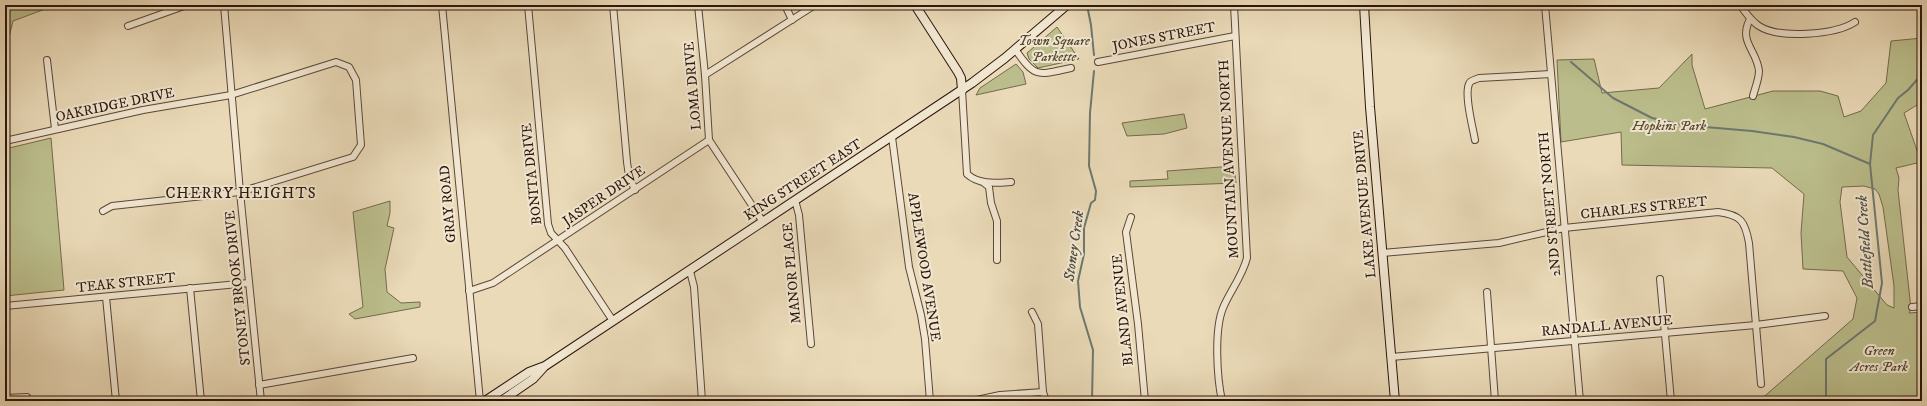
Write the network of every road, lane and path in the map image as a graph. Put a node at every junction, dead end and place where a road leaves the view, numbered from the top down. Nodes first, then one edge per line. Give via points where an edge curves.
1 (188, 5) edge
2 (224, 5) edge
3 (442, 5) edge
4 (528, 5) edge
5 (613, 5) edge
6 (698, 5) edge
7 (785, 5) edge
8 (815, 5) edge
9 (915, 5) edge
10 (1067, 5) edge
11 (1234, 5) edge
12 (1364, 5) edge
13 (1545, 5) edge
14 (1740, 5) edge
15 (1750, 19) junction
16 (792, 20) junction
17 (1855, 22) dead end
18 (128, 26) dead end
19 (1235, 36) junction
20 (1015, 49) junction
21 (47, 60) dead end
22 (1098, 62) dead end
23 (1071, 68) dead end
24 (1551, 74) junction
25 (705, 75) junction
26 (962, 90) junction
27 (231, 95) junction
28 (1753, 96) dead end
29 (55, 130) junction
30 (892, 136) junction
31 (709, 140) junction
32 (1475, 140) dead end
33 (5, 141) edge
34 (1011, 182) dead end
35 (984, 183) junction
36 (635, 190) junction
37 (240, 192) junction
38 (795, 200) junction
39 (103, 211) dead end
40 (1131, 217) dead end
41 (763, 222) junction
42 (1564, 228) junction
43 (558, 240) junction
44 (1382, 253) junction
45 (997, 260) dead end
46 (690, 271) junction
47 (1660, 279) dead end
48 (249, 283) junction
49 (190, 288) junction
50 (469, 291) junction
51 (1487, 292) dead end
52 (106, 298) junction
53 (5, 306) edge
54 (1922, 306) edge
55 (1912, 307) dead end
56 (1032, 312) dead end
57 (1825, 316) dead end
58 (613, 321) junction
59 (1756, 325) junction
60 (1666, 333) junction
61 (1575, 341) junction
62 (811, 344) dead end
63 (1491, 348) junction
64 (1391, 357) junction
65 (413, 358) dead end
66 (545, 366) junction
67 (1761, 384) dead end
68 (259, 385) junction
69 (1043, 392) junction
70 (27, 397) dead end
71 (5, 398) edge
72 (507, 398) edge
73 (116, 401) edge
74 (201, 401) edge
75 (261, 401) edge
76 (480, 401) edge
77 (485, 401) edge
78 (501, 401) edge
79 (702, 401) edge
80 (930, 401) edge
81 (972, 401) edge
82 (1046, 401) edge
83 (1145, 401) edge
84 (1222, 401) edge
85 (1395, 401) edge
86 (1495, 401) edge
87 (1580, 401) edge
88 (1671, 401) edge

1 - 18 street
2 - 27 street, STONEY BROOK DRIVE
3 - 50 street, GRAY ROAD
4 - 43 street, BONITA DRIVE via 546,211 551,232
5 - 36 street via 627,162
6 - 25 street, LOMA DRIVE
7 - 16 street
8 - 16 street
9 - 26 main road via 958,72
10 - 20 main road, KING STREET EAST
11 - 19 street, MOUNTAIN AVENUE NORTH
12 - 44 main road, LAKE AVENUE DRIVE
13 - 24 street, 2ND STREET NORTH
14 - 15 street
15 - 17 street via 1760,27 1786,34 1846,28
15 - 28 street via 1746,27 1746,39 1759,73
16 - 25 street
19 - 22 street, JONES STREET
19 - 84 street, MOUNTAIN AVENUE NORTH via 1247,258 1245,270 1223,308 1218,322 1217,344
20 - 23 street via 1028,68 1035,72 1042,74
20 - 26 main road, KING STREET EAST
21 - 29 street
24 - 32 street via 1479,78 1471,81 1468,85 1468,94
24 - 42 street, 2ND STREET NORTH
25 - 31 street, LOMA DRIVE
26 - 30 main road, KING STREET EAST
26 - 35 street via 967,174
27 - 29 street, OAKRIDGE DRIVE via 143,110
27 - 37 street, STONEY BROOK DRIVE
27 - 37 street, OAKRIDGE DRIVE via 336,62 349,67 356,80 362,145 353,157
29 - 33 street, OAKRIDGE DRIVE
30 - 38 main road, KING STREET EAST
30 - 80 street, APPLEWOOD AVENUE via 909,267 925,339
31 - 36 street, JASPER DRIVE
31 - 41 street, LOMA DRIVE
34 - 35 street
35 - 45 street via 989,187 997,221
36 - 43 street, JASPER DRIVE
37 - 39 street, OAKRIDGE DRIVE via 112,206
37 - 48 street, STONEY BROOK DRIVE
38 - 41 main road, KING STREET EAST
38 - 62 street, MANOR PLACE via 799,215
40 - 83 street, BLAND AVENUE via 1126,232
41 - 46 main road, KING STREET EAST
42 - 44 street, CHARLES STREET via 1499,243
42 - 59 street, CHARLES STREET via 1718,212 1735,216 1742,221 1746,229
42 - 61 street, 2ND STREET NORTH
43 - 50 street, JASPER DRIVE via 493,282
43 - 58 street, BONITA DRIVE
44 - 64 main road, LAKE AVENUE DRIVE
46 - 58 main road, KING STREET EAST
46 - 79 street via 694,287
47 - 60 street
48 - 49 street, TEAK STREET
48 - 68 street, STONEY BROOK DRIVE
49 - 52 street, TEAK STREET
49 - 74 street
50 - 76 street, GRAY ROAD
51 - 63 street
52 - 53 street, TEAK STREET
52 - 73 street
54 - 55 street
56 - 69 street via 1038,324
57 - 59 street, RANDALL AVENUE
58 - 66 main road, KING STREET EAST
59 - 60 street, RANDALL AVENUE
59 - 67 street, CHARLES STREET
60 - 61 street, RANDALL AVENUE
60 - 88 street
61 - 63 street, RANDALL AVENUE
61 - 87 street, 2ND STREET NORTH
63 - 64 street, RANDALL AVENUE
63 - 86 street
64 - 85 main road, LAKE AVENUE DRIVE
65 - 68 street
66 - 72 main road, KING STREET EAST via 533,379
66 - 77 main road, KING STREET EAST via 529,372
68 - 75 street, STONEY BROOK DRIVE
69 - 81 street via 1000,395
69 - 82 street
70 - 71 street
72 - 78 main road, KING STREET EAST

